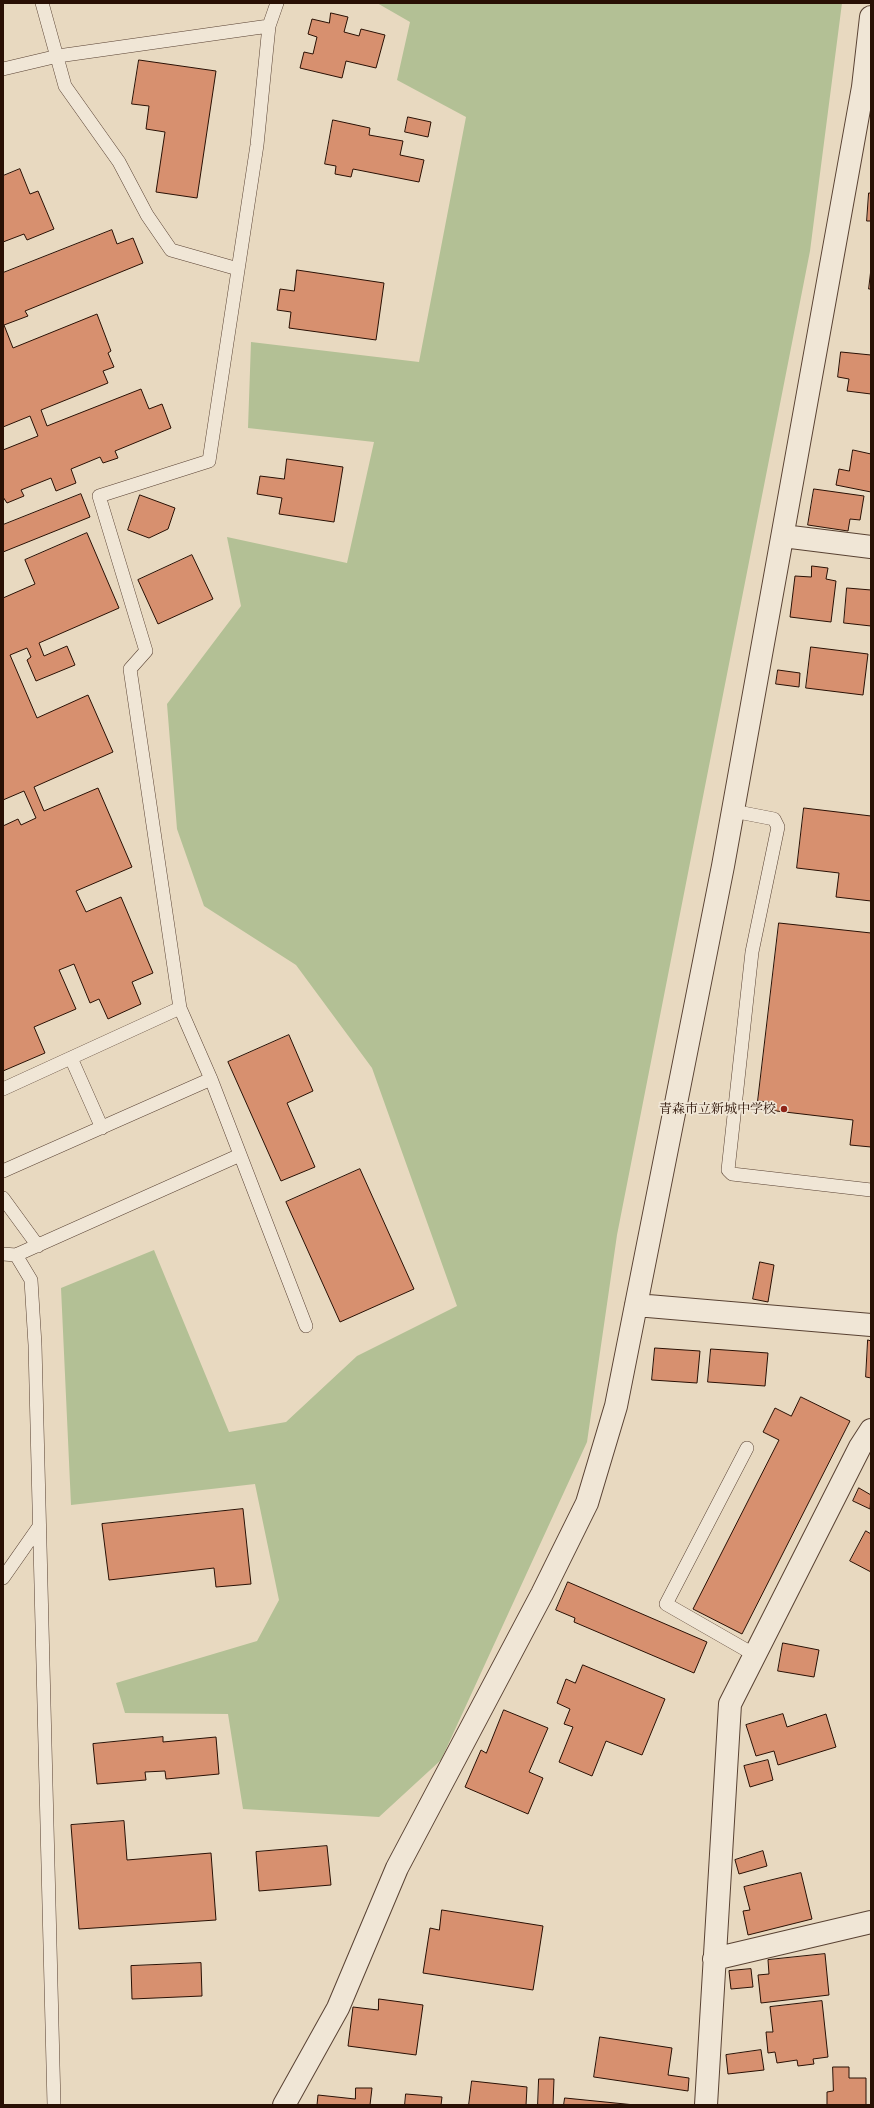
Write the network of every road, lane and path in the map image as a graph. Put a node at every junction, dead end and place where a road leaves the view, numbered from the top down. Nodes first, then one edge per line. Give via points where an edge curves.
1 (42, 3) edge
2 (277, 3) edge
3 (871, 17) edge
4 (269, 26) junction
5 (58, 56) junction
6 (3, 69) edge
7 (238, 269) junction
8 (783, 536) junction
9 (871, 547) edge
10 (733, 811) junction
11 (180, 1008) junction
12 (71, 1058) junction
13 (211, 1079) junction
14 (3, 1089) edge
15 (102, 1128) junction
16 (240, 1155) junction
17 (3, 1171) edge
18 (871, 1190) edge
19 (3, 1198) edge
20 (38, 1246) junction
21 (3, 1254) edge
22 (16, 1255) junction
23 (636, 1305) junction
24 (871, 1325) edge
25 (306, 1326) dead end
26 (871, 1430) edge
27 (747, 1448) dead end
28 (38, 1528) junction
29 (3, 1578) edge
30 (755, 1656) junction
31 (871, 1922) edge
32 (714, 1959) junction
33 (54, 2105) edge
34 (284, 2105) edge
35 (706, 2105) edge

1 - 5 lane
2 - 4 lane
3 - 8 street via 862,87
4 - 5 lane
4 - 7 lane via 257,145
5 - 6 lane
5 - 7 lane via 65,86 119,162 147,215 171,250
7 - 11 lane via 209,461 99,496 146,651 130,669
8 - 9 street
8 - 10 street
10 - 18 lane via 774,819 778,826 752,952 728,1170 732,1174
10 - 23 street
11 - 12 lane
11 - 13 lane
12 - 14 lane
12 - 15 lane
13 - 15 lane
13 - 16 lane
15 - 17 lane
16 - 20 lane
16 - 25 lane
19 - 20 lane
20 - 22 lane
21 - 22 lane
22 - 28 lane via 31,1280 35,1345
23 - 24 street
23 - 34 street via 616,1406 587,1503 542,1594 397,1868 338,2008
26 - 30 street via 860,1447
27 - 30 lane via 666,1604
28 - 29 lane
28 - 33 lane
30 - 32 street via 730,1704
31 - 32 street
32 - 35 street

